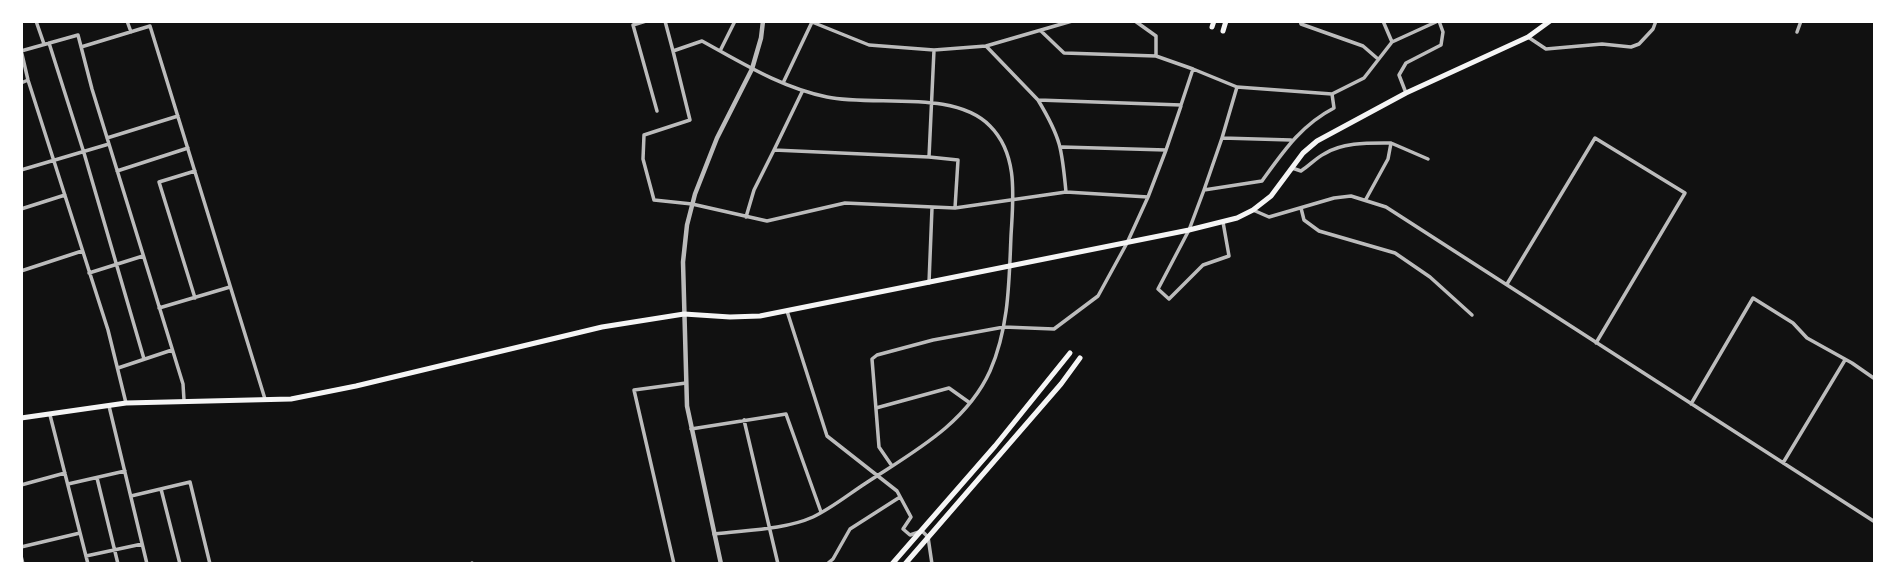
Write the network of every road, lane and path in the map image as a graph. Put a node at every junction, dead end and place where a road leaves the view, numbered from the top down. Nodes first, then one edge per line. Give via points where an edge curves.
1 (36, 21) edge
2 (127, 21) edge
3 (646, 21) edge
4 (665, 21) edge
5 (735, 21) edge
6 (762, 21) edge
7 (1072, 21) edge
8 (1135, 21) edge
9 (1226, 21) edge
10 (1300, 21) edge
11 (1382, 21) edge
12 (1438, 21) edge
13 (1550, 21) edge
14 (1656, 21) edge
15 (1801, 21) edge
16 (1041, 31) junction
17 (1223, 31) dead end
18 (131, 32) junction
19 (1797, 32) dead end
20 (1528, 37) junction
21 (1392, 42) junction
22 (46, 44) junction
23 (986, 46) junction
24 (81, 47) junction
25 (934, 50) junction
26 (21, 51) edge
27 (673, 51) junction
28 (720, 51) junction
29 (1156, 56) junction
30 (1378, 59) junction
31 (752, 69) junction
32 (1193, 69) junction
33 (28, 80) junction
34 (783, 82) junction
35 (21, 83) edge
36 (1237, 87) junction
37 (802, 91) junction
38 (1406, 93) junction
39 (1332, 94) junction
40 (1038, 100) junction
41 (932, 104) junction
42 (1181, 105) junction
43 (657, 111) dead end
44 (177, 116) junction
45 (107, 138) junction
46 (1222, 138) junction
47 (1292, 140) junction
48 (1391, 143) junction
49 (109, 144) junction
50 (1061, 146) junction
51 (188, 148) junction
52 (774, 150) junction
53 (1166, 150) junction
54 (84, 153) junction
55 (929, 157) junction
56 (1427, 159) dead end
57 (55, 161) junction
58 (1292, 168) junction
59 (21, 170) edge
60 (117, 171) junction
61 (195, 171) junction
62 (1204, 190) junction
63 (1066, 192) junction
64 (65, 195) junction
65 (1148, 197) junction
66 (1366, 199) junction
67 (1013, 201) junction
68 (692, 204) junction
69 (932, 207) junction
70 (955, 208) junction
71 (1301, 208) junction
72 (21, 209) edge
73 (1253, 210) junction
74 (746, 217) junction
75 (1223, 222) junction
76 (1189, 230) junction
77 (1127, 243) junction
78 (82, 251) junction
79 (143, 256) junction
80 (117, 264) junction
81 (1010, 267) junction
82 (21, 271) edge
83 (89, 273) junction
84 (929, 283) junction
85 (1507, 284) junction
86 (230, 287) junction
87 (195, 298) junction
88 (159, 308) junction
89 (787, 311) junction
90 (684, 314) junction
91 (1472, 315) dead end
92 (1004, 327) junction
93 (1596, 343) junction
94 (172, 350) junction
95 (1070, 353) dead end
96 (1080, 358) dead end
97 (144, 359) junction
98 (1846, 359) junction
99 (118, 368) junction
100 (1875, 379) edge
101 (686, 383) junction
102 (184, 400) junction
103 (265, 400) junction
104 (126, 403) junction
105 (970, 403) junction
106 (1691, 404) junction
107 (109, 406) junction
108 (876, 408) junction
109 (49, 413) junction
110 (21, 418) edge
111 (744, 420) junction
112 (691, 429) junction
113 (1783, 463) junction
114 (892, 466) junction
115 (125, 471) junction
116 (65, 473) junction
117 (876, 477) junction
118 (97, 478) junction
119 (68, 484) junction
120 (21, 485) edge
121 (161, 489) junction
122 (131, 496) junction
123 (900, 498) junction
124 (821, 512) junction
125 (1875, 522) edge
126 (768, 527) junction
127 (922, 531) junction
128 (80, 533) junction
129 (714, 534) junction
130 (928, 537) junction
131 (142, 544) junction
132 (21, 547) edge
133 (115, 550) junction
134 (21, 556) edge
135 (86, 556) junction
136 (23, 564) edge
137 (88, 564) edge
138 (118, 564) edge
139 (147, 564) edge
140 (180, 564) edge
141 (210, 564) edge
142 (674, 564) edge
143 (721, 564) edge
144 (778, 564) edge
145 (827, 564) edge
146 (892, 564) edge
147 (905, 564) edge
148 (932, 564) edge

1 - 22 street
2 - 18 street
3 - 43 street via 634,25
4 - 27 street
5 - 28 street
6 - 31 street
7 - 16 street
8 - 29 street via 1156,36
9 - 17 main road
10 - 30 street via 1363,47
11 - 21 street
12 - 21 street
12 - 38 street via 1443,32 1441,45 1406,63 1399,75
13 - 20 main road
14 - 20 street via 1639,44 1631,47 1602,44 1546,49
15 - 19 street
16 - 23 street
16 - 29 street via 1064,53
18 - 24 street
18 - 44 street via 150,26
20 - 38 main road
21 - 30 street
22 - 24 street via 78,35
22 - 26 street
22 - 54 street
23 - 25 street
23 - 40 street
24 - 45 street
25 - 34 street via 869,45 812,22
25 - 41 street
26 - 33 street
27 - 28 street via 702,41
27 - 68 street via 690,120 643,135 643,159 654,200
28 - 31 street
29 - 32 street
30 - 39 street via 1364,78
31 - 34 street
31 - 68 street via 712,148
32 - 36 street
32 - 42 street
33 - 35 street
33 - 57 street
34 - 37 street
36 - 39 street
36 - 46 street
37 - 41 street via 830,98
37 - 52 street
38 - 58 main road via 1317,141
39 - 47 street via 1334,108 1315,118
40 - 42 street
40 - 50 street
41 - 55 street
41 - 67 street via 954,107 990,125 1003,142 1009,161
42 - 53 street
44 - 45 street
44 - 51 street
45 - 49 street
46 - 47 street
46 - 62 street
47 - 62 street via 1262,181
48 - 56 street
48 - 58 street via 1341,146 1301,172
48 - 66 street via 1388,159
49 - 54 street
49 - 60 street
50 - 53 street
50 - 63 street
51 - 60 street
51 - 61 street
52 - 55 street
52 - 74 street
53 - 65 street
54 - 57 street
54 - 80 street
55 - 70 street via 958,160
57 - 59 street
57 - 64 street
58 - 73 main road via 1271,196
60 - 79 street
61 - 86 street
61 - 87 street via 159,182
62 - 76 street
63 - 65 street
63 - 67 street
64 - 72 street
64 - 78 street
65 - 77 street
66 - 71 street via 1342,197
66 - 85 street
67 - 70 street
67 - 81 street
68 - 74 street
68 - 90 street via 683,262
69 - 70 street
69 - 74 street via 845,204 767,222
69 - 84 street
71 - 73 street via 1269,217
71 - 91 street via 1304,220 1319,231 1395,253
73 - 75 main road
75 - 76 main road
75 - 76 street via 1229,256 1203,265 1169,299 1158,289
76 - 77 main road
77 - 81 main road
77 - 92 street via 1098,296 1054,329
78 - 82 street
78 - 83 street
79 - 80 street
79 - 88 street
80 - 83 street
80 - 97 street
81 - 84 main road
81 - 92 street
83 - 99 street
84 - 89 main road
85 - 93 street
85 - 93 street via 1595,138 1685,193
86 - 87 street
86 - 103 street
87 - 88 street
88 - 94 street
89 - 90 main road via 730,317
89 - 117 street via 827,436
90 - 101 street
90 - 103 main road via 602,327 291,400
92 - 105 street via 989,374
92 - 108 street via 877,355 872,359
93 - 106 street
94 - 97 street
94 - 102 street
95 - 127 main road
96 - 130 main road
97 - 99 street
98 - 100 street
98 - 106 street via 1807,338 1793,323 1753,298
98 - 113 street
99 - 104 street
101 - 112 street
101 - 142 street via 634,390
102 - 103 main road
102 - 104 main road
104 - 107 main road
105 - 108 street via 949,388
105 - 114 street via 940,433
106 - 113 street
107 - 109 main road
107 - 115 street
108 - 114 street via 880,447
109 - 110 main road
109 - 116 street
111 - 112 street
111 - 124 street via 786,414
111 - 126 street
112 - 129 street
113 - 125 street
114 - 117 street
115 - 118 street
115 - 122 street
116 - 119 street
116 - 120 street
117 - 123 street
117 - 124 street
118 - 119 street
118 - 133 street
119 - 128 street
121 - 122 street
121 - 140 street
121 - 141 street via 190,482
122 - 131 street
123 - 127 street via 911,517 903,529 909,535
123 - 145 street via 850,529
124 - 126 street
126 - 129 street
126 - 144 street
127 - 130 street
127 - 146 main road
128 - 132 street
128 - 135 street
129 - 143 street
130 - 147 main road
130 - 148 street
131 - 133 street
131 - 139 street
133 - 135 street
133 - 138 street
134 - 136 street
135 - 137 street

